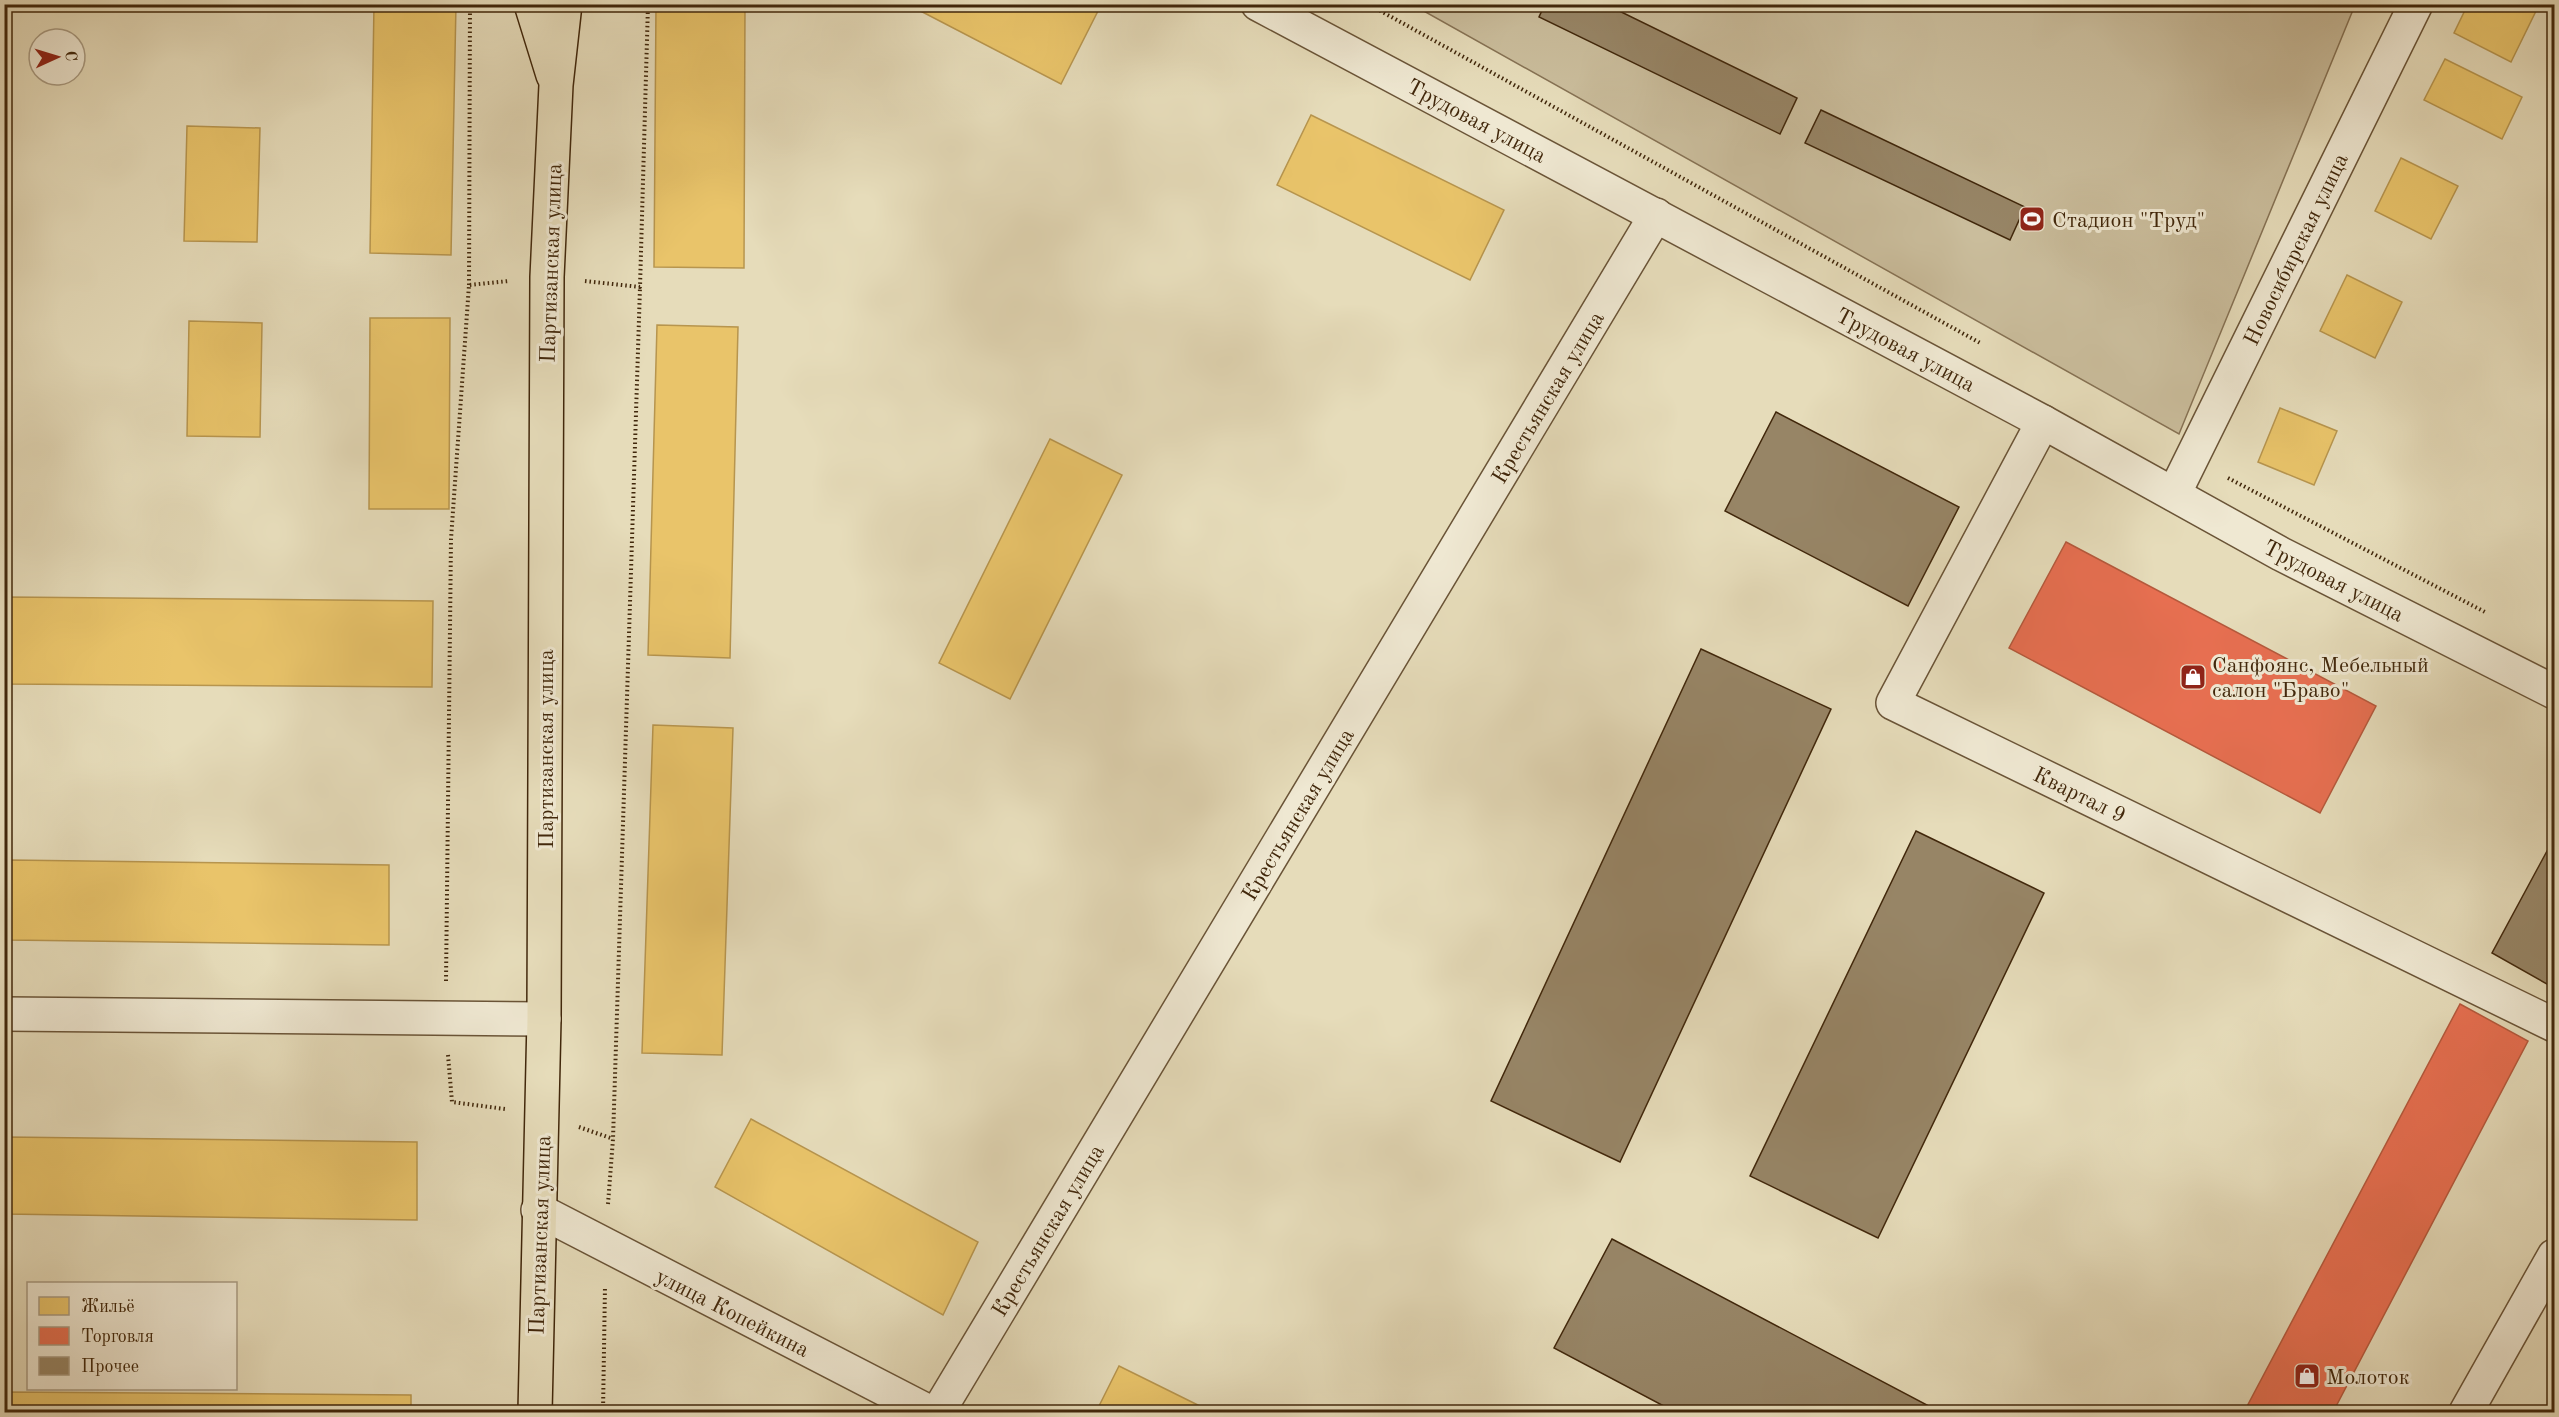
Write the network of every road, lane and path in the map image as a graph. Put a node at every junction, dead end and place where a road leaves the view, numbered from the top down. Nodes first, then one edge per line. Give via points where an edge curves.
1 (470, 4) edge
2 (531, 4) edge
3 (565, 4) edge
4 (648, 4) edge
5 (1258, 4) edge
6 (1368, 4) edge
7 (2416, 4) edge
8 (556, 85) junction
9 (1656, 215) junction
10 (548, 277) junction
11 (469, 285) junction
12 (640, 287) junction
13 (1983, 344) dead end
14 (2043, 422) junction
15 (2192, 459) junction
16 (2174, 494) junction
17 (2492, 615) dead end
18 (2554, 692) edge
19 (4, 1014) edge
20 (445, 1018) junction
21 (544, 1019) junction
22 (2554, 1025) edge
23 (543, 1115) junction
24 (613, 1139) junction
25 (538, 1210) junction
26 (605, 1245) junction
27 (2554, 1256) edge
28 (535, 1413) edge
29 (603, 1413) edge
30 (929, 1413) edge
31 (938, 1413) edge
32 (2466, 1413) edge

1 - 11 path
2 - 8 main road
3 - 8 main road, Партизанская улица
4 - 12 path
5 - 9 street, Трудовая улица
6 - 13 path
7 - 15 street, Новосибирская улица
8 - 10 main road, Партизанская улица
9 - 14 street, Трудовая улица
9 - 31 street, Крестьянская улица
10 - 11 path
10 - 12 path
10 - 21 main road, Партизанская улица
11 - 20 path via 451,539
12 - 24 path
14 - 16 street, Трудовая улица
14 - 22 street, Квартал 9 via 1893,703
15 - 16 street, Новосибирская улица
15 - 17 path
16 - 18 street, Трудовая улица via 2281,554
19 - 20 street
20 - 21 street
20 - 23 path via 452,1102
21 - 23 main road, Партизанская улица
23 - 24 path
23 - 25 main road, Партизанская улица
24 - 26 path
25 - 26 street, улица Копейкина
25 - 28 main road, Партизанская улица
26 - 29 path
26 - 30 street, улица Копейкина
27 - 32 street

